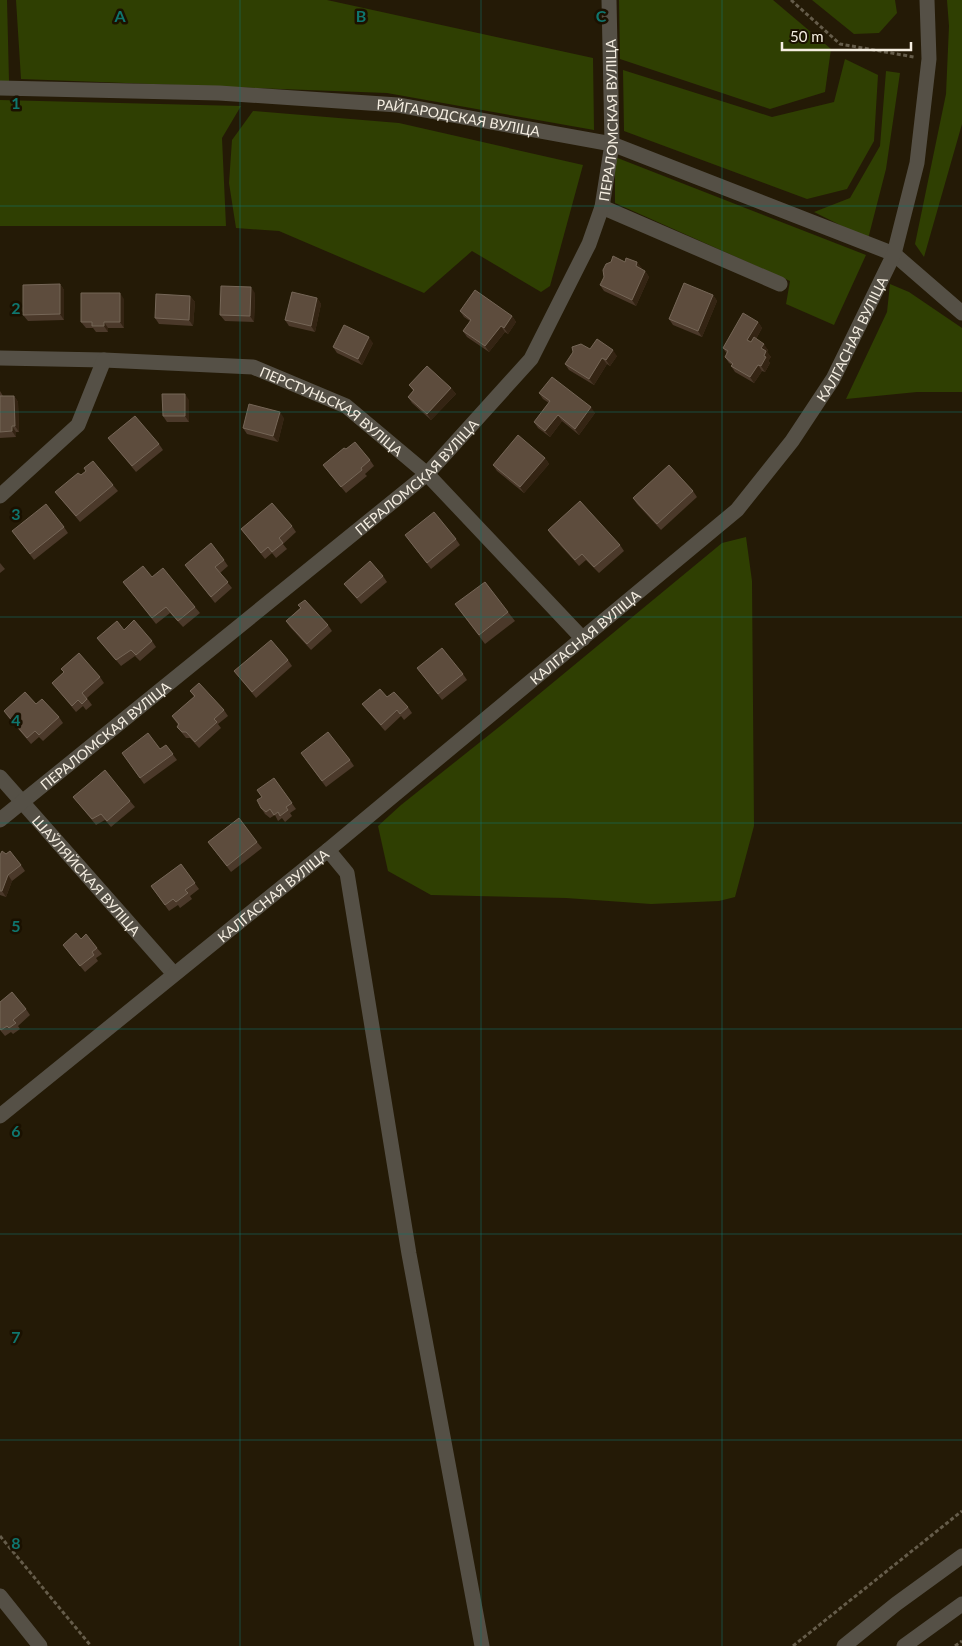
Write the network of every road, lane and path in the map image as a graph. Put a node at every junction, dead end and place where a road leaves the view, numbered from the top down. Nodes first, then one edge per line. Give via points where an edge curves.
1 (608, 0) edge
2 (792, 0) edge
3 (926, 0) edge
4 (929, 59) junction
5 (0, 88) edge
6 (612, 144) junction
7 (602, 207) junction
8 (894, 254) junction
9 (780, 284) dead end
10 (962, 313) edge
11 (0, 358) edge
12 (104, 360) junction
13 (427, 474) junction
14 (0, 496) edge
15 (583, 639) junction
16 (0, 777) edge
17 (23, 802) junction
18 (0, 820) edge
19 (328, 850) junction
20 (174, 974) junction
21 (0, 1116) edge
22 (962, 1511) edge
23 (0, 1536) edge
24 (962, 1556) edge
25 (0, 1596) edge
26 (962, 1604) edge
27 (962, 1640) edge
28 (40, 1646) edge
29 (90, 1646) edge
30 (482, 1646) edge
31 (792, 1646) edge
32 (844, 1646) edge
33 (904, 1646) edge
34 (955, 1646) edge

1 - 6 street, ПЕРАЛОМСКАЯ ВУЛІЦА
2 - 4 path via 840,44
3 - 4 street, КАЛГАСНАЯ ВУЛІЦА
4 - 8 street, КАЛГАСНАЯ ВУЛІЦА via 917,163
5 - 6 street, РАЙГАРОДСКАЯ ВУЛІЦА via 219,93 398,105
6 - 7 street, ПЕРАЛОМСКАЯ ВУЛІЦА
6 - 8 street, РАЙГАРОДСКАЯ ВУЛІЦА
7 - 9 street
7 - 13 street, ПЕРАЛОМСКАЯ ВУЛІЦА via 589,244 532,359
8 - 10 street, РАЙГАРОДСКАЯ ВУЛІЦА
8 - 15 street, КАЛГАСНАЯ ВУЛІЦА via 833,379 792,441 737,510
11 - 12 street, ПЕРСТУНЬСКАЯ ВУЛІЦА
12 - 13 street, ПЕРСТУНЬСКАЯ ВУЛІЦА via 253,367 346,406
12 - 14 street via 78,424
13 - 15 street, ПЕРСТУНЬСКАЯ ВУЛІЦА
13 - 17 street, ПЕРАЛОМСКАЯ ВУЛІЦА
15 - 19 street, КАЛГАСНАЯ ВУЛІЦА
16 - 17 street, ШАЎЛЯЙСКАЯ ВУЛІЦА
17 - 18 street, ПЕРАЛОМСКАЯ ВУЛІЦА
17 - 20 street, ШАЎЛЯЙСКАЯ ВУЛІЦА
19 - 20 street, КАЛГАСНАЯ ВУЛІЦА
19 - 30 street via 347,874 409,1254
20 - 21 street, КАЛГАСНАЯ ВУЛІЦА
22 - 31 path
23 - 29 path
24 - 32 street
25 - 28 street
26 - 33 street
27 - 34 path

